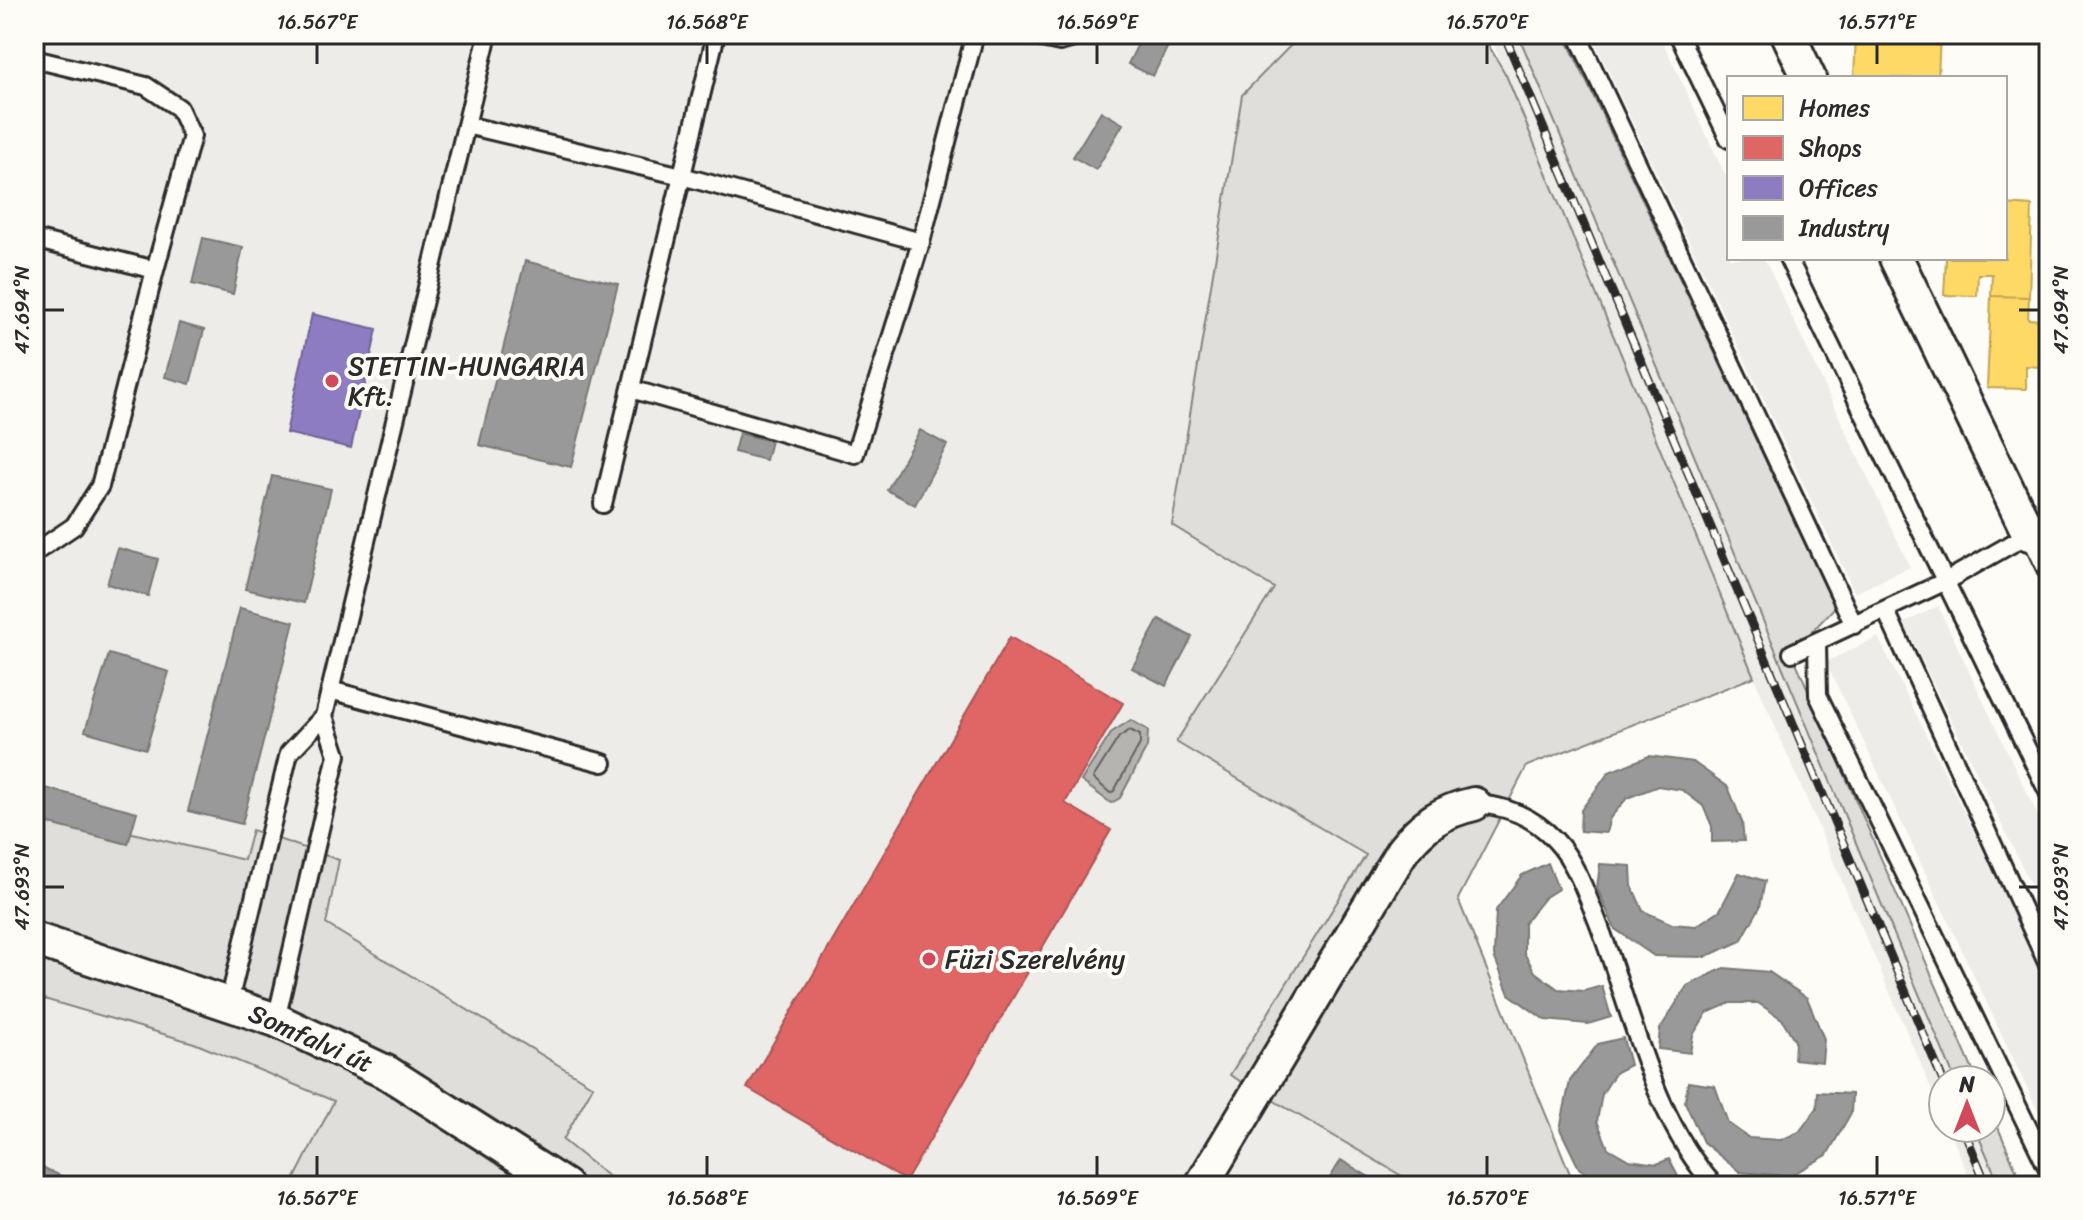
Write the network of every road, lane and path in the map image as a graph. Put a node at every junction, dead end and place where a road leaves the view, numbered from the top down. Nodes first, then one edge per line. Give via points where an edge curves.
1 (488, 34) edge
2 (716, 34) edge
3 (975, 34) edge
4 (1023, 34) edge
5 (1089, 34) edge
6 (1577, 34) edge
7 (1678, 34) edge
8 (1788, 34) edge
9 (34, 59) edge
10 (1808, 76) edge
11 (466, 125) junction
12 (1727, 135) edge
13 (682, 176) junction
14 (34, 239) edge
15 (921, 242) junction
16 (1789, 260) edge
17 (1897, 260) edge
18 (155, 270) junction
19 (631, 389) junction
20 (603, 504) dead end
21 (2039, 529) edge
22 (34, 553) edge
23 (2049, 575) edge
24 (1946, 581) junction
25 (1886, 611) junction
26 (1854, 625) junction
27 (1817, 643) junction
28 (1792, 653) dead end
29 (330, 690) junction
30 (324, 716) junction
31 (603, 763) dead end
32 (2049, 794) edge
33 (1474, 804) joint
34 (34, 939) edge
35 (2049, 967) edge
36 (229, 1002) junction
37 (276, 1020) junction
38 (2049, 1171) edge
39 (565, 1186) edge
40 (1201, 1186) edge
41 (1715, 1186) edge

1 - 11 lane
2 - 13 lane
3 - 15 lane
4 - 5 lane via 1060,42
6 - 26 lane
7 - 12 lane
8 - 10 street
9 - 18 lane via 146,86 179,108 192,136
11 - 13 lane
11 - 29 lane
13 - 15 lane
13 - 19 lane
14 - 18 lane
15 - 19 lane via 855,454
16 - 24 lane
17 - 21 street
18 - 22 lane via 100,486 74,526
19 - 20 lane
21 - 23 lane
21 - 24 lane
24 - 25 lane
24 - 32 lane
25 - 26 lane
25 - 35 lane
26 - 27 lane
27 - 28 lane
27 - 38 lane via 1818,695
29 - 30 lane
29 - 31 lane
30 - 36 lane via 289,753
30 - 37 lane via 337,755
33 - 40 street via 1424,825 1402,851
33 - 41 lane via 1493,804 1525,817 1556,840 1567,856 1611,953 1678,1134 1694,1164
34 - 36 street, Somfalvi út
36 - 37 street, Somfalvi út
37 - 39 street, Somfalvi út via 388,1073

